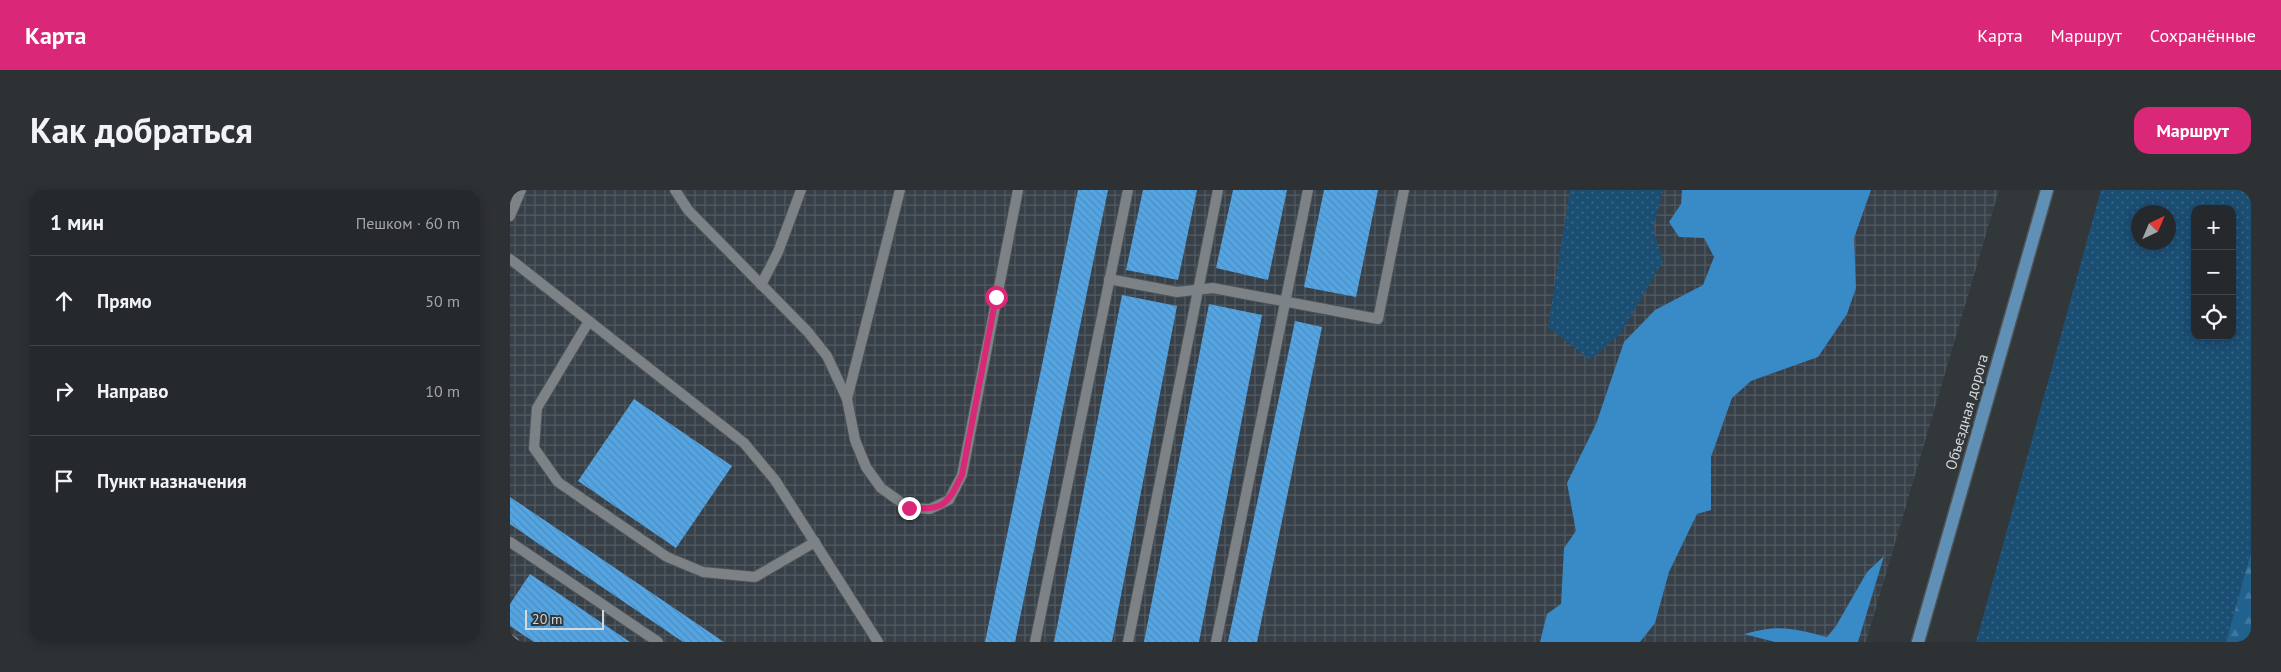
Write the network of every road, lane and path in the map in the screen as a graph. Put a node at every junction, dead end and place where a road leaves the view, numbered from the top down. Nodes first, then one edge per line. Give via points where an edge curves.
1 (521, 190) edge
2 (675, 190) edge
3 (801, 190) edge
4 (900, 190) edge
5 (1018, 190) edge
6 (1128, 190) edge
7 (1218, 190) edge
8 (1308, 190) edge
9 (1404, 190) edge
10 (2047, 190) edge
11 (510, 216) edge
12 (510, 259) edge
13 (1109, 278) junction
14 (761, 285) junction
15 (1198, 290) junction
16 (1286, 302) junction
17 (589, 321) junction
18 (847, 399) junction
19 (510, 542) edge
20 (815, 542) junction
21 (510, 639) edge
22 (514, 642) edge
23 (658, 642) edge
24 (878, 642) edge
25 (1035, 642) edge
26 (1128, 642) edge
27 (1216, 642) edge
28 (1918, 642) edge

1 - 11 lane
2 - 14 lane via 688,210
3 - 14 lane via 778,252
4 - 18 lane
5 - 18 lane via 962,475 950,500 930,509 909,508 881,488 866,467 855,440
6 - 13 lane
7 - 15 lane
8 - 16 lane
9 - 16 lane via 1378,319
10 - 28 main road, Объездная дорога
12 - 17 lane
13 - 15 lane via 1177,292
13 - 25 lane
14 - 18 lane via 827,356
15 - 16 lane via 1213,288
15 - 26 lane
16 - 27 lane
17 - 20 lane via 744,443 775,480
17 - 20 lane via 537,408 534,448 558,482 667,557 703,572 755,577
19 - 23 lane
20 - 24 lane
21 - 22 lane

